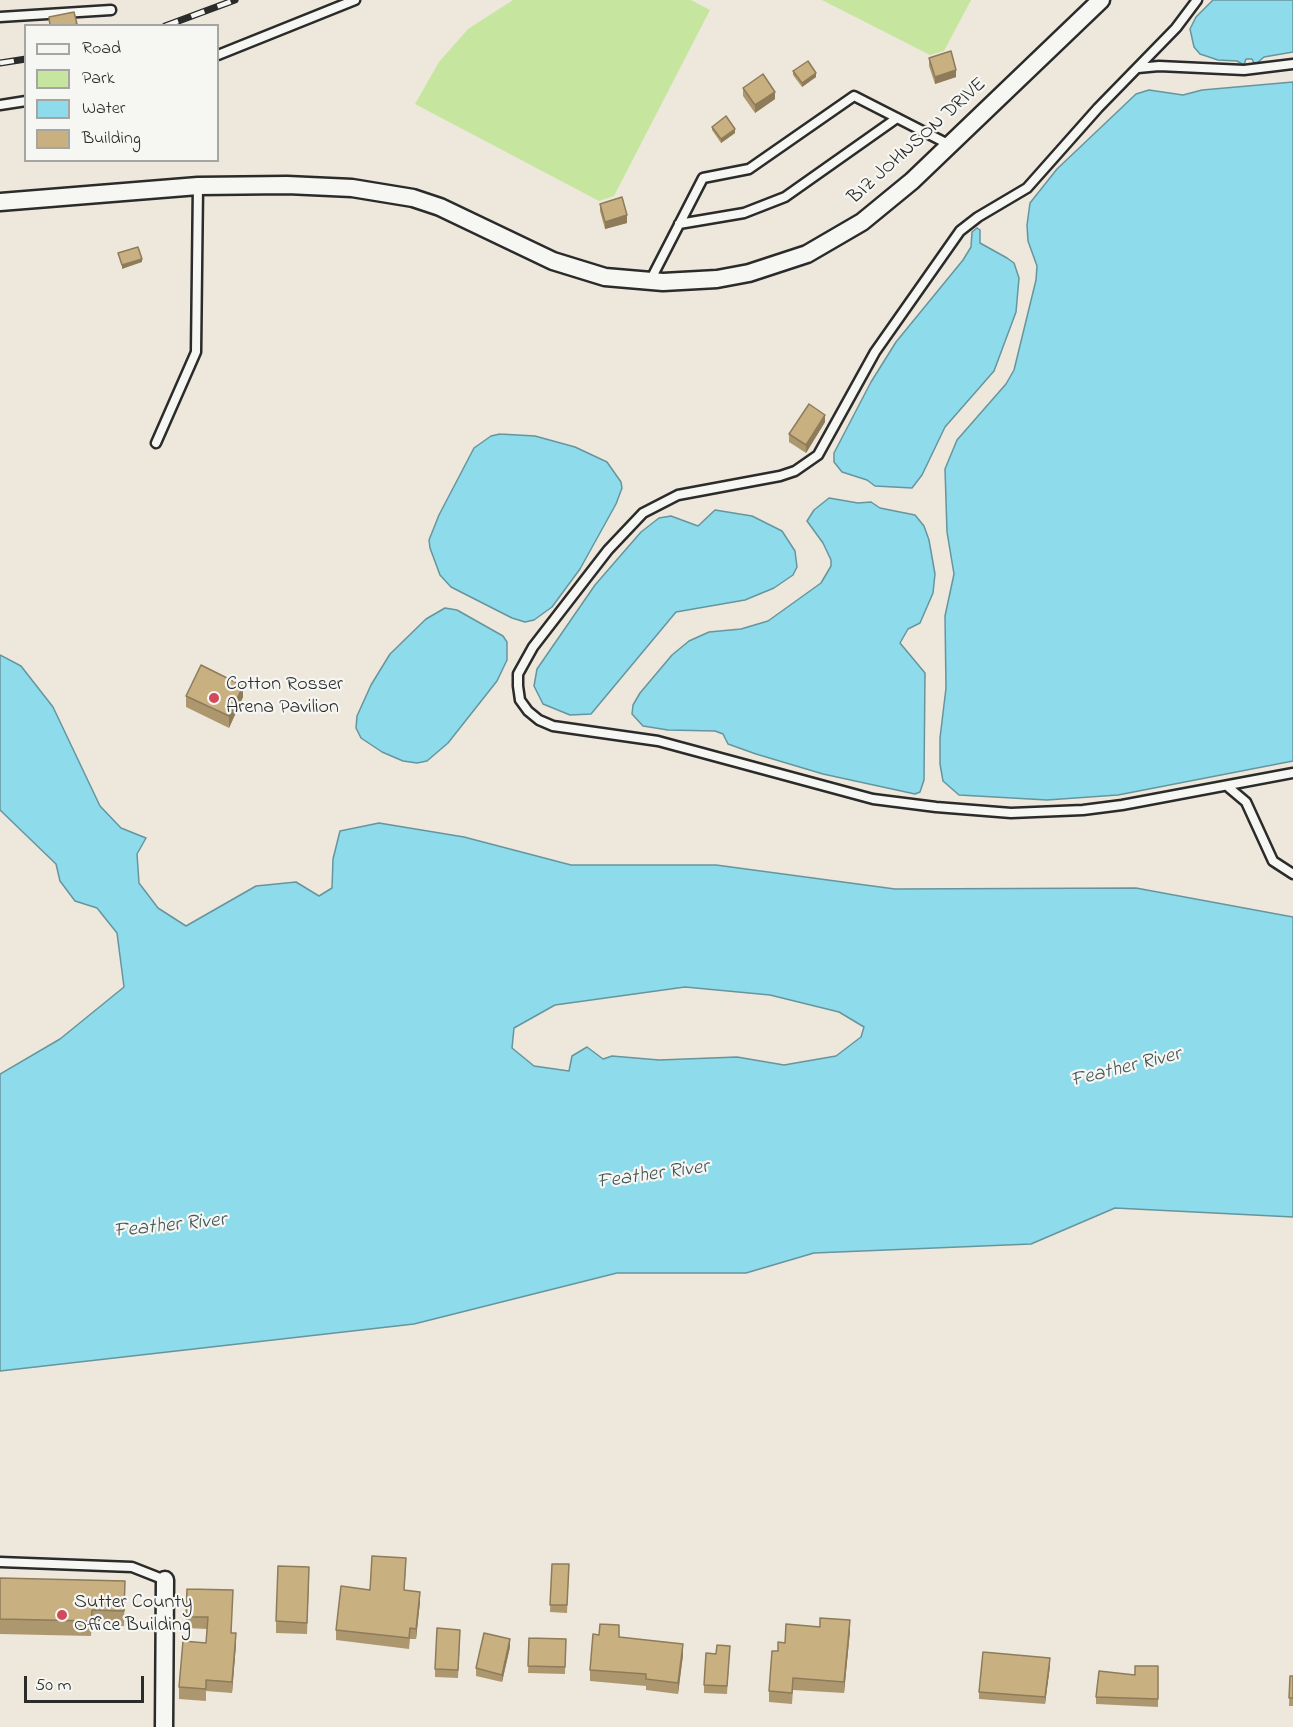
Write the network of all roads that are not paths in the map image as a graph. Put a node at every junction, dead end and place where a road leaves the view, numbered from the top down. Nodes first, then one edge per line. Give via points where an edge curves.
1 (354, 0) edge
2 (1101, 0) edge
3 (1197, 0) edge
4 (111, 10) dead end
5 (0, 17) edge
6 (219, 55) edge
7 (1293, 64) edge
8 (1138, 68) junction
9 (24, 102) edge
10 (0, 105) edge
11 (897, 118) junction
12 (950, 145) junction
13 (198, 186) junction
14 (0, 202) edge
15 (679, 224) junction
16 (650, 282) junction
17 (156, 443) dead end
18 (1293, 773) edge
19 (1227, 786) junction
20 (1293, 874) edge
21 (0, 1563) edge
22 (165, 1580) joint
23 (164, 1727) edge

1 - 6 lane
2 - 12 street, BIZ JOHNSON DRIVE
3 - 8 lane
4 - 5 lane
7 - 8 lane via 1244,70
8 - 19 lane via 1027,188 960,231 875,352 818,455 801,468 780,476 678,495 643,513 608,550 533,647 518,674 518,686 520,700 528,711 553,726 658,741 833,789 902,803 1041,813 1122,805
9 - 10 lane
11 - 12 lane
11 - 15 lane via 785,197 744,213
11 - 15 lane via 854,96 749,169 703,178
12 - 16 street, BIZ JOHNSON DRIVE via 862,222 807,254 768,268 717,279
13 - 14 street, BIZ JOHNSON DRIVE
13 - 16 street, BIZ JOHNSON DRIVE via 322,186 413,198 451,211 577,270
13 - 17 lane via 196,352
15 - 16 lane
18 - 19 lane
19 - 20 lane via 1246,802 1273,861
21 - 22 lane via 132,1567
22 - 23 street

